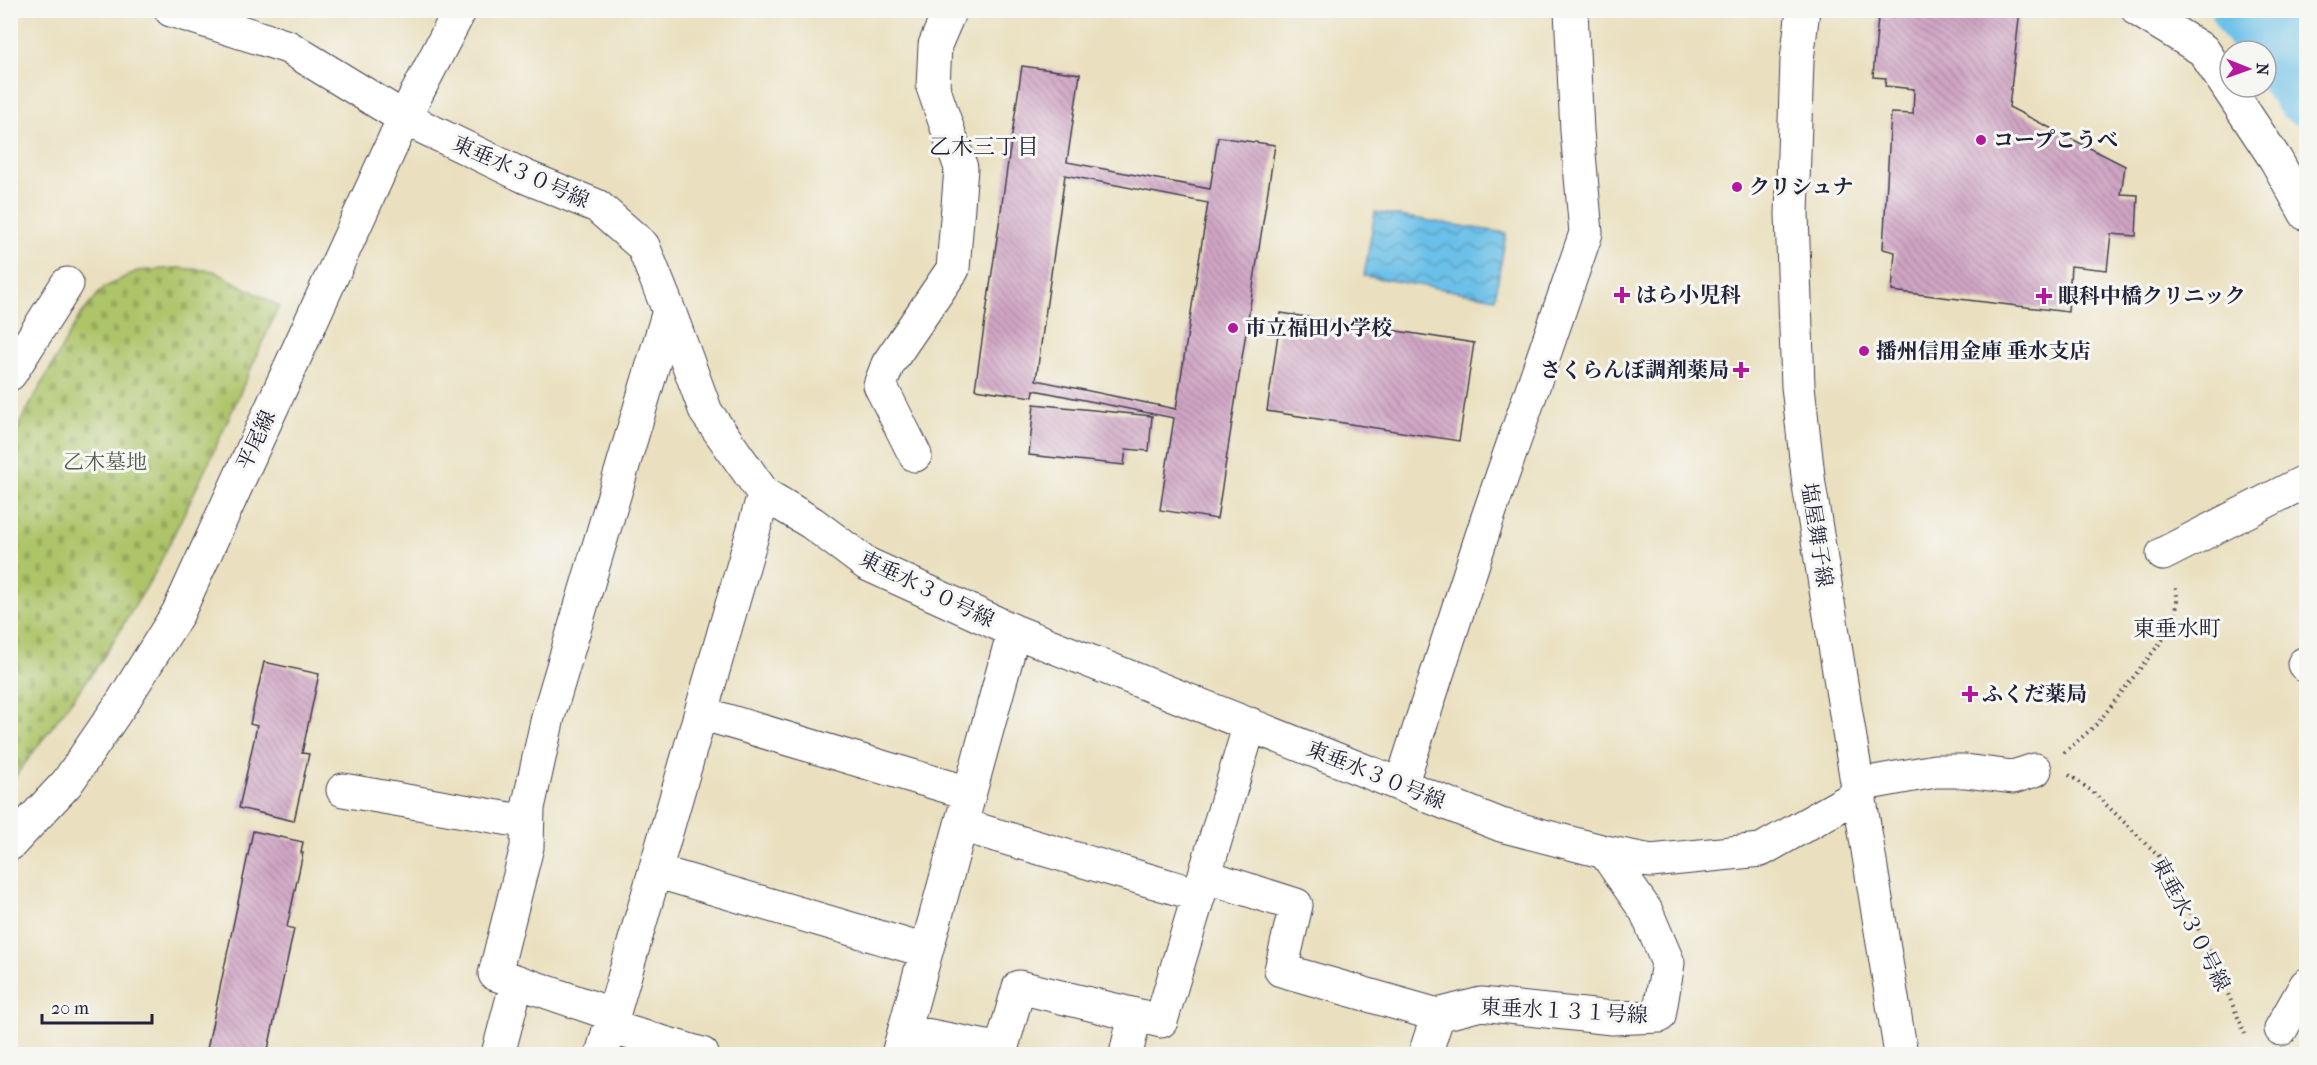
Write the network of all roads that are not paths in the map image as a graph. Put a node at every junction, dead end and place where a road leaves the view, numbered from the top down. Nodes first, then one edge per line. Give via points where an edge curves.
1 (171, 10) edge
2 (460, 10) edge
3 (950, 10) edge
4 (1571, 10) edge
5 (1803, 10) edge
6 (2139, 10) edge
7 (404, 118) junction
8 (2307, 214) edge
9 (67, 284) dead end
10 (669, 310) junction
11 (10, 374) edge
12 (915, 455) dead end
13 (2307, 482) edge
14 (764, 494) junction
15 (2163, 554) road end
16 (1014, 631) junction
17 (701, 713) junction
18 (1250, 724) junction
19 (2048, 769) road end
20 (1401, 784) junction
21 (343, 790) dead end
22 (1859, 790) junction
23 (969, 793) junction
24 (527, 822) junction
25 (961, 825) junction
26 (10, 844) edge
27 (1605, 852) junction
28 (655, 872) junction
29 (1202, 885) junction
30 (926, 951) junction
31 (517, 982) junction
32 (2307, 986) edge
33 (1135, 1015) junction
34 (1438, 1015) junction
35 (2281, 1029) dead end
36 (609, 1032) edge
37 (902, 1043) edge
38 (498, 1054) edge
39 (702, 1054) edge
40 (1126, 1054) edge
41 (1425, 1054) edge
42 (1901, 1054) edge

1 - 7 street, 東垂水３０号線 via 288,48
2 - 7 street, 平尾線
3 - 12 street via 935,45 933,87 961,168 953,269 888,364 880,385
4 - 20 street via 1586,233
5 - 22 street, 塩屋舞子線 via 1797,60 1792,214 1798,386 1809,485
6 - 8 street via 2203,50
7 - 10 street, 東垂水３０号線 via 526,177 597,206 643,246
7 - 26 street, 平尾線 via 177,613 67,783
9 - 11 street
10 - 14 street, 東垂水３０号線 via 706,412
10 - 24 street via 548,717
13 - 15 street
14 - 16 street, 東垂水３０号線 via 867,564
14 - 17 street
16 - 18 street, 東垂水３０号線
16 - 23 street
17 - 23 street
17 - 28 street
18 - 20 street, 東垂水３０号線
18 - 29 street
19 - 22 street, 東垂水３０号線 via 2013,777 1935,771
20 - 27 street, 東垂水３０号線 via 1501,825
21 - 24 street
22 - 27 street, 東垂水３０号線 via 1761,850 1651,861
22 - 42 street, 塩屋舞子線
23 - 25 street
24 - 31 street via 527,846 495,974
25 - 29 street
25 - 30 street
27 - 34 street, 東垂水１３１号線 via 1646,911 1668,963 1659,1016 1612,1018 1481,1004
28 - 30 street
28 - 36 street
29 - 33 street via 1161,1021
29 - 34 street via 1296,905 1281,970
30 - 37 street
31 - 36 street
31 - 38 street
32 - 35 street
33 - 37 street via 1019,987 1001,1050
33 - 40 street
34 - 41 street
36 - 39 street

